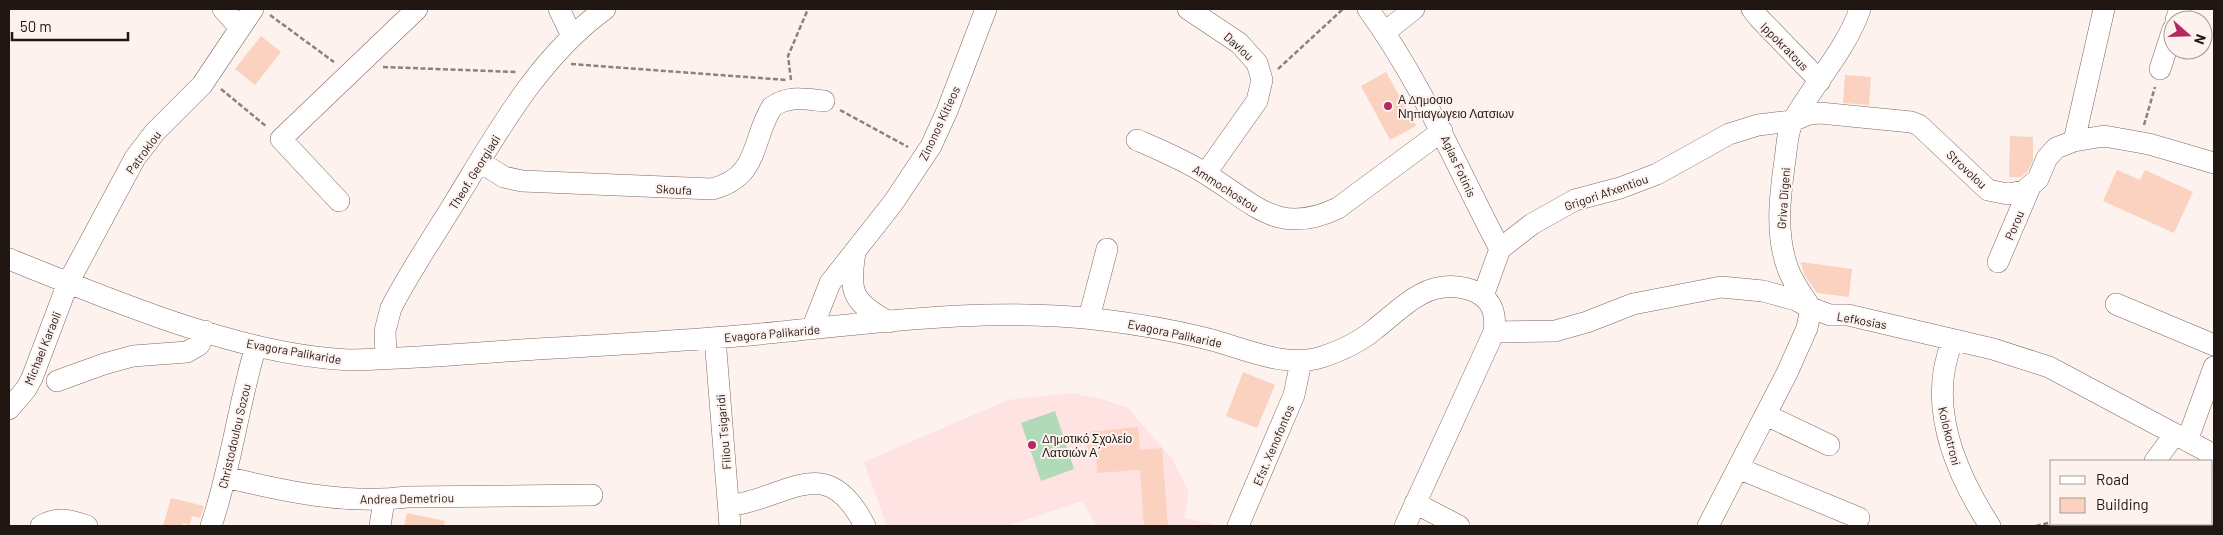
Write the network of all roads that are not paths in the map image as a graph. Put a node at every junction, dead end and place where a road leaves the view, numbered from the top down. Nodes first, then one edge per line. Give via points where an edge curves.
1 (223, 9) edge
2 (417, 9) edge
3 (559, 9) edge
4 (605, 9) edge
5 (986, 9) edge
6 (1188, 9) edge
7 (1368, 9) edge
8 (1414, 9) edge
9 (1752, 9) edge
10 (1860, 9) edge
11 (2104, 9) edge
12 (261, 12) edge
13 (240, 28) junction
14 (1385, 32) junction
15 (572, 36) junction
16 (2163, 59) edge
17 (2160, 68) road end
18 (1820, 81) junction
19 (824, 101) road end
20 (1792, 121) junction
21 (1442, 131) junction
22 (1137, 140) dead end
23 (2074, 141) junction
24 (480, 162) junction
25 (2214, 163) edge
26 (1206, 173) junction
27 (2030, 187) junction
28 (339, 201) dead end
29 (1107, 249) dead end
30 (1500, 249) junction
31 (855, 252) junction
32 (9, 259) edge
33 (1998, 262) dead end
34 (68, 283) junction
35 (1483, 296) junction
36 (2116, 304) dead end
37 (1810, 308) junction
38 (1089, 318) junction
39 (889, 322) junction
40 (812, 329) junction
41 (205, 331) junction
42 (1494, 332) junction
43 (715, 338) junction
44 (1953, 340) junction
45 (2214, 345) edge
46 (256, 346) junction
47 (386, 358) junction
48 (1301, 362) junction
49 (2214, 366) edge
50 (57, 382) dead end
51 (9, 410) edge
52 (1766, 415) junction
53 (2181, 438) junction
54 (1829, 445) dead end
55 (2214, 454) edge
56 (2156, 460) edge
57 (1738, 468) junction
58 (225, 477) junction
59 (592, 495) dead end
60 (384, 500) junction
61 (1415, 503) junction
62 (729, 516) edge
63 (1859, 518) dead end
64 (1715, 523) edge
65 (41, 526) edge
66 (87, 526) edge
67 (211, 526) edge
68 (380, 526) edge
69 (866, 526) edge
70 (1238, 526) edge
71 (1405, 526) edge
72 (1458, 526) edge
73 (1990, 526) edge

1 - 13 street
2 - 28 street via 280,139
3 - 15 street
4 - 15 street, Theof. Georgiadi
5 - 31 street, Zinonos Kitieos via 947,111 924,156
6 - 26 street, Davlou via 1244,48 1261,72 1262,84 1253,108
7 - 14 street, Agias Fotinis
8 - 14 street
9 - 18 street, Ippokratous
10 - 18 street, Griva Digeni
11 - 23 street
12 - 13 street, Patroklou
13 - 34 street, Patroklou via 192,96 155,132 136,158 84,248
14 - 21 street, Agias Fotinis
15 - 24 street, Theof. Georgiadi via 543,67
16 - 17 street
18 - 20 street, Griva Digeni
19 - 24 street, Skoufa via 794,98 772,107 753,158 732,181 712,189 522,181 504,177
20 - 27 street, Strovolou via 1820,113 1912,122 1927,131 1988,190 2018,194
20 - 30 street, Grigori Afxentiou via 1758,125 1729,134 1657,174 1575,200 1532,224
20 - 37 street, Griva Digeni via 1781,198 1781,237 1788,270
21 - 26 street, Ammochostou via 1338,208 1311,218 1284,220 1273,216
21 - 30 street, Agias Fotinis
22 - 26 street, Ammochostou
23 - 25 street via 2104,136 2139,142
23 - 27 street via 2051,153 2038,179
24 - 47 street, Theof. Georgiadi via 391,308 385,331
27 - 33 street, Porou
29 - 38 street
30 - 35 street
31 - 39 street, Zinonos Kitieos via 851,279 855,294 871,313
31 - 40 street, Zinonos Kitieos via 830,283
32 - 34 street, Evagora Palikaride
34 - 41 street, Evagora Palikaride
34 - 51 street, Michael Karaoli via 32,378
35 - 42 street via 1493,309
35 - 48 street, Evagora Palikaride via 1453,286 1430,289 1409,300 1376,329 1355,342 1322,357
36 - 45 street
37 - 42 street, Lefkosias via 1796,300 1763,291 1721,286 1633,304 1554,331
37 - 44 street, Lefkosias
37 - 52 street via 1807,328
38 - 39 street, Evagora Palikaride via 1014,315
38 - 48 street, Evagora Palikaride via 1169,330
39 - 40 street, Evagora Palikaride
40 - 43 street, Evagora Palikaride
41 - 46 street, Evagora Palikaride
41 - 50 street via 199,345 187,352 133,356
42 - 61 street
43 - 47 street, Evagora Palikaride
43 - 62 street, Filiou Tsigaridi
44 - 53 street, Lefkosias via 2048,367
44 - 73 street, Kolokotroni via 1943,367 1942,406 1962,480
46 - 47 street, Evagora Palikaride via 334,360
46 - 58 street, Christodoulou Sozou
48 - 70 street, Efst. Xenofontos via 1294,395
49 - 53 street
52 - 54 street
52 - 57 street
53 - 55 street, Lefkosias
53 - 56 street
57 - 63 street
57 - 64 street
58 - 60 street, Andrea Demetriou via 287,491
58 - 67 street, Christodoulou Sozou
59 - 60 street, Andrea Demetriou
60 - 68 street
61 - 71 street
61 - 72 street
62 - 69 street via 756,501 801,484 822,483 846,495
65 - 66 street via 61,519

